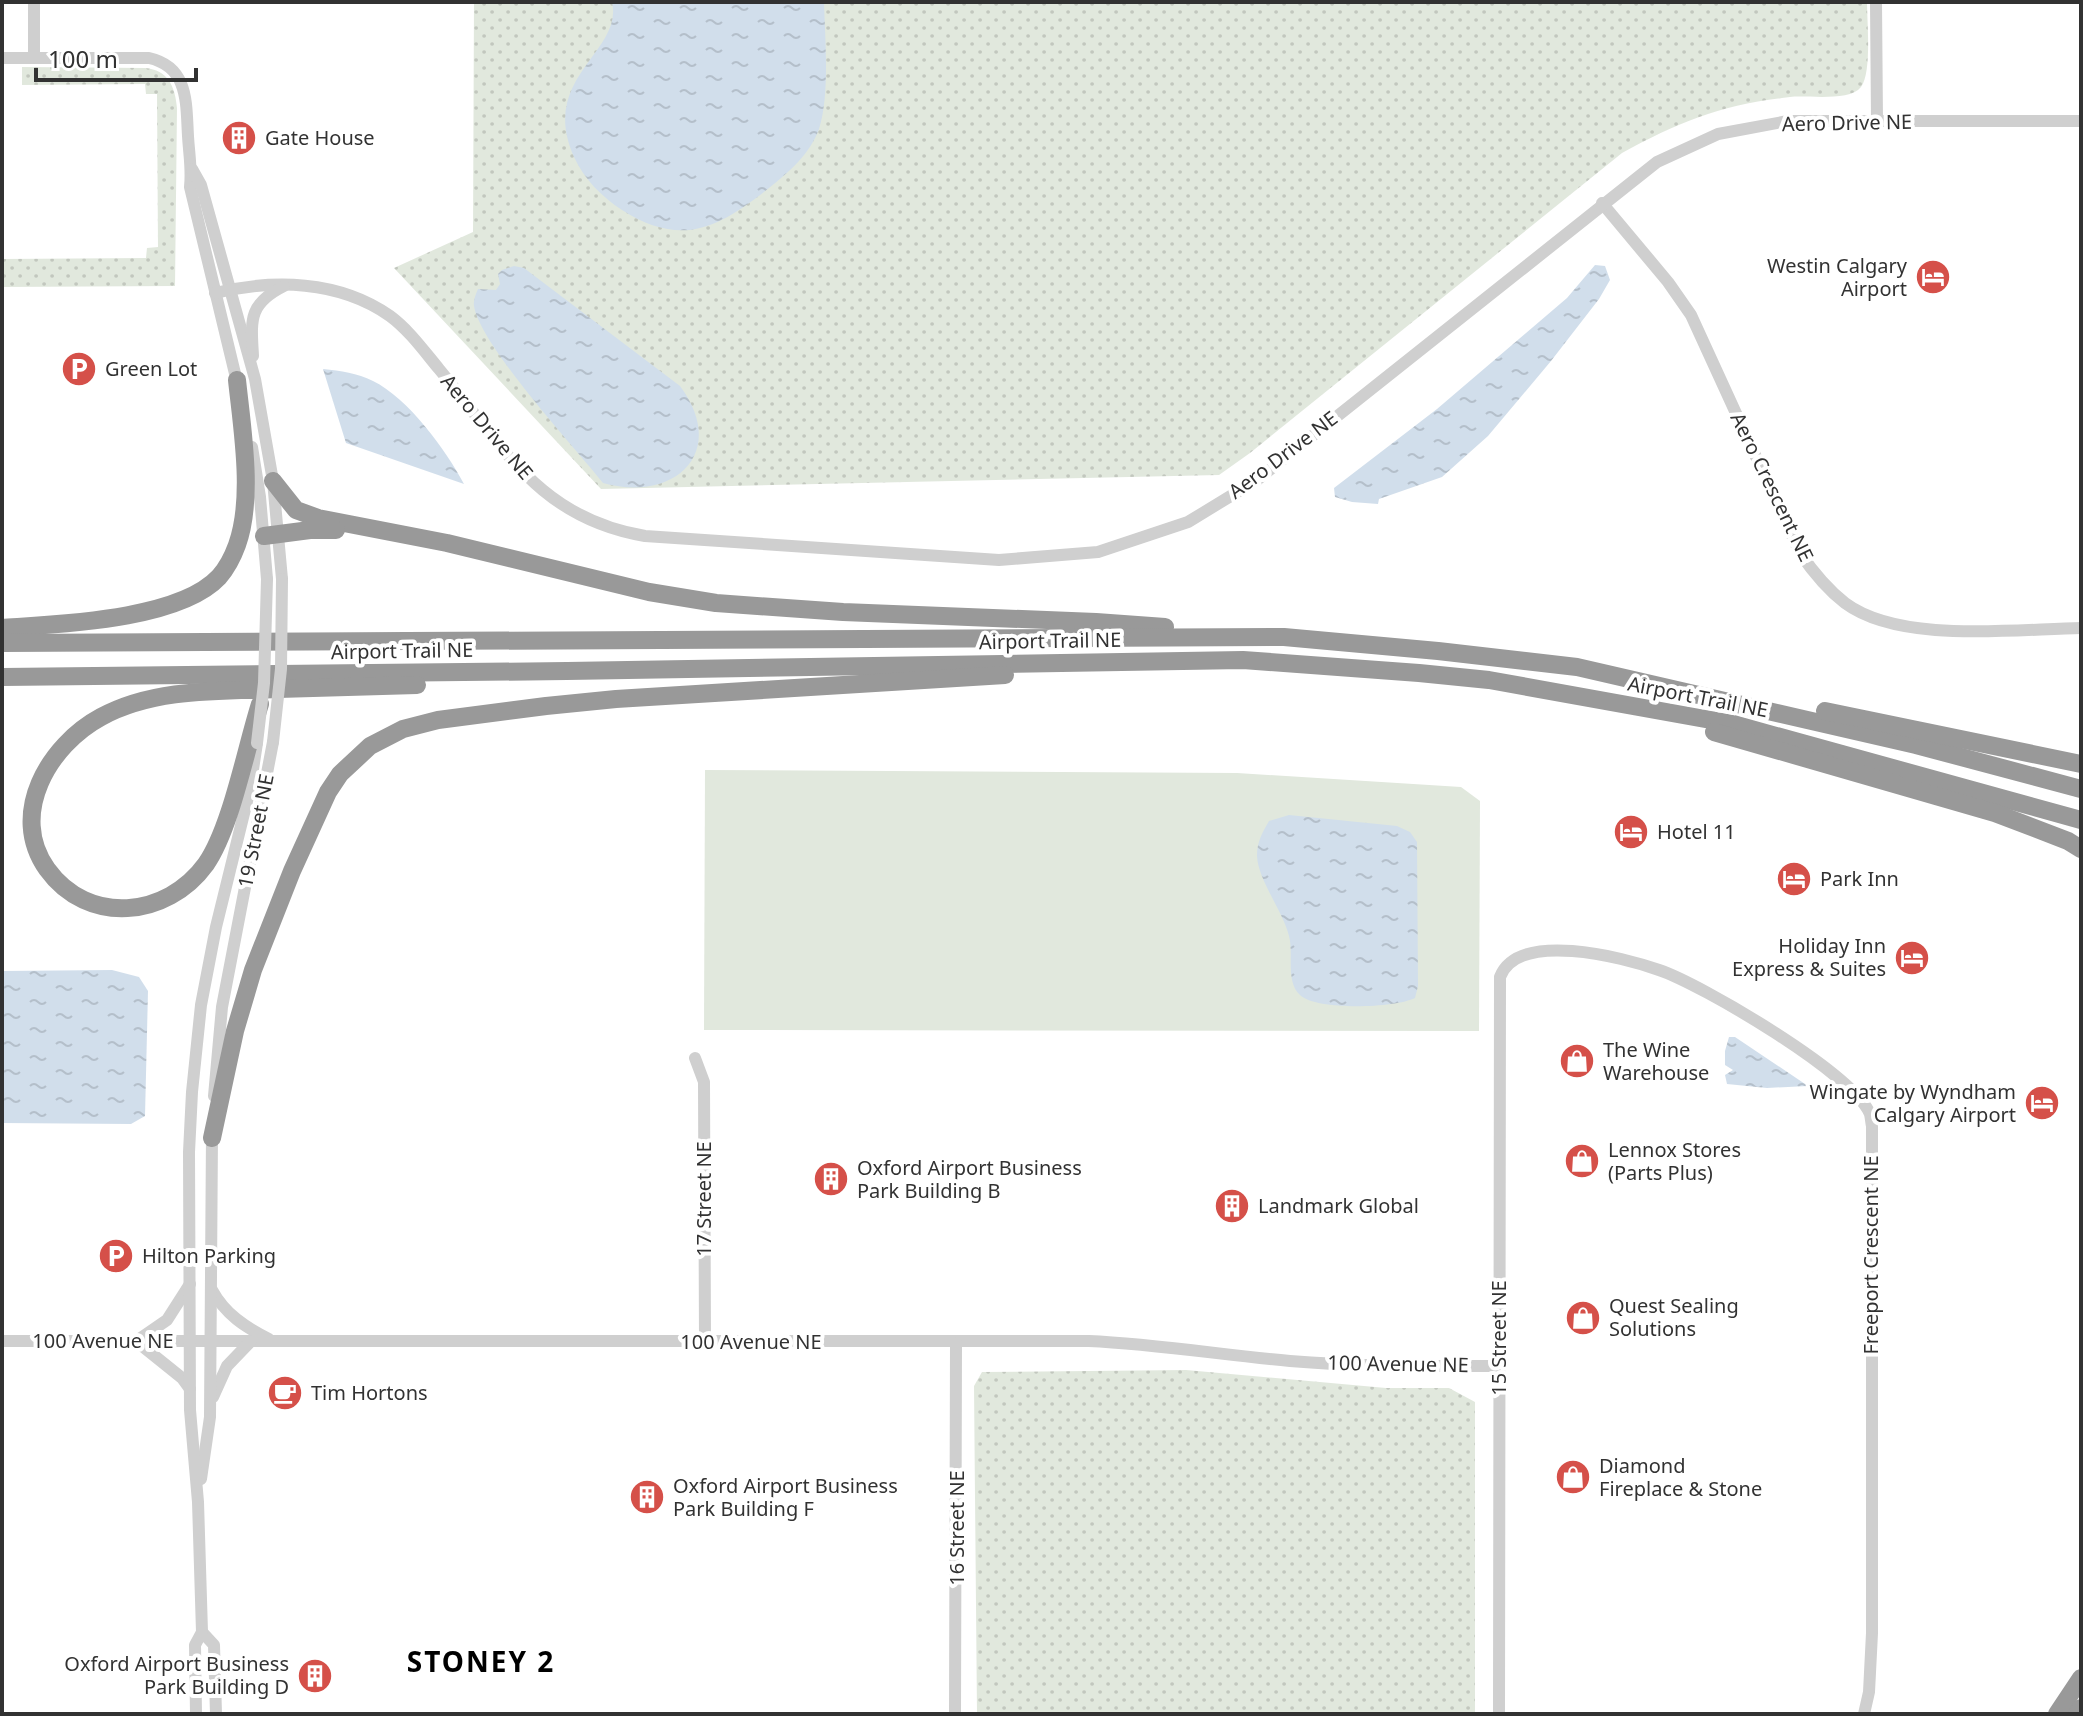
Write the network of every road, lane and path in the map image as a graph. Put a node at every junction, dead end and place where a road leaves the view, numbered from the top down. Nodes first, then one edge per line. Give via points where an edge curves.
1 (34, 2) edge
2 (1876, 2) edge
3 (2, 58) edge
4 (34, 58) junction
5 (1877, 121) junction
6 (2081, 121) edge
7 (192, 169) junction
8 (1602, 203) junction
9 (286, 285) junction
10 (229, 290) junction
11 (215, 293) junction
12 (246, 380) junction
13 (273, 481) junction
14 (374, 531) junction
15 (271, 535) junction
16 (2, 628) edge
17 (2081, 628) edge
18 (1284, 637) junction
19 (2, 643) edge
20 (1243, 660) junction
21 (1577, 667) junction
22 (567, 671) junction
23 (2, 677) edge
24 (1489, 680) junction
25 (263, 695) joint
26 (252, 743) junction
27 (2081, 764) edge
28 (2081, 789) edge
29 (2081, 820) edge
30 (2081, 849) edge
31 (1507, 963) joint
32 (695, 1058) dead end
33 (212, 1138) junction
34 (190, 1284) junction
35 (209, 1286) junction
36 (2, 1341) edge
37 (136, 1341) junction
38 (191, 1341) junction
39 (251, 1341) junction
40 (272, 1341) junction
41 (210, 1342) junction
42 (705, 1342) junction
43 (956, 1343) junction
44 (1499, 1366) junction
45 (190, 1389) junction
46 (210, 1403) junction
47 (198, 1502) junction
48 (202, 1632) junction
49 (2081, 1678) edge
50 (2081, 1708) edge
51 (196, 1714) edge
52 (216, 1714) edge
53 (955, 1714) edge
54 (1499, 1714) edge
55 (1864, 1714) edge
56 (2057, 1714) edge
57 (2077, 1714) edge

1 - 4 street
2 - 5 street
3 - 4 street
4 - 7 street, 19 Street NE via 149,58 173,68 184,89
5 - 6 street, Aero Drive NE
5 - 8 street, Aero Drive NE via 1788,121 1718,134 1657,162
7 - 10 street, 19 Street NE
7 - 11 street, 19 Street NE via 190,187
8 - 9 street, Aero Drive NE via 1257,480 1188,522 1098,552 999,560 645,536 592,523 527,476 389,316 354,296
8 - 17 street, Aero Crescent NE via 1691,315 1800,553 1821,582 1847,605 1877,620 1914,629
9 - 10 street, Aero Drive NE
9 - 12 street via 263,297 253,314
10 - 11 street, Aero Drive NE
10 - 12 street, 19 Street NE
11 - 12 street, 19 Street NE
12 - 13 street, 19 Street NE
12 - 15 street, 19 Street NE via 250,435
12 - 16 highway via 242,522 219,577 186,600 167,606
13 - 14 highway via 296,510
13 - 15 street, 19 Street NE
14 - 15 highway
14 - 18 highway via 716,603
15 - 25 street, 19 Street NE, bridge
15 - 33 street, 19 Street NE, bridge via 282,579 281,669 273,742 222,1007
18 - 19 highway, Airport Trail NE
18 - 21 highway, Airport Trail NE
20 - 22 highway, Airport Trail NE
20 - 24 highway, Airport Trail NE
20 - 33 highway via 616,699 438,720 403,729 354,760 328,792 310,828 253,970
21 - 27 highway via 1723,690
21 - 28 highway, Airport Trail NE
22 - 23 highway, Airport Trail NE
22 - 26 highway via 458,684 202,691 125,707 80,732 42,775 32,816 47,868 81,899 106,908 147,906 180,891 207,862 220,836
24 - 29 highway, Airport Trail NE via 1733,724
24 - 30 highway via 1703,728 1995,813
25 - 26 highway, bridge
26 - 34 street, 19 Street NE via 244,815 201,1005 189,1152
31 - 44 street, 15 Street NE via 1499,986
31 - 55 street, Freeport Crescent NE via 1524,954 1574,951 1661,970 1802,1050 1869,1113 1872,1633
32 - 42 street, 17 Street NE via 704,1082
33 - 35 street, 19 Street NE
34 - 37 street via 167,1320
34 - 38 street, 19 Street NE
35 - 40 street via 221,1307
35 - 41 street, 19 Street NE
36 - 37 street, 100 Avenue NE
37 - 38 street, 100 Avenue NE
37 - 45 street
38 - 41 street, 100 Avenue NE
38 - 45 street, 19 Street NE
39 - 40 street, 100 Avenue NE
39 - 41 street, 100 Avenue NE
39 - 46 street via 227,1366
40 - 42 street, 100 Avenue NE
41 - 46 street, 19 Street NE
42 - 43 street, 100 Avenue NE
43 - 44 street, 100 Avenue NE via 1089,1341 1290,1361
43 - 53 street, 16 Street NE
44 - 54 street, 15 Street NE
45 - 47 street, 19 Street NE
46 - 47 street, 19 Street NE
47 - 48 street, 19 Street NE
48 - 51 street, 19 Street NE via 195,1645
48 - 52 street, 19 Street NE via 214,1645
49 - 56 highway
50 - 57 highway

